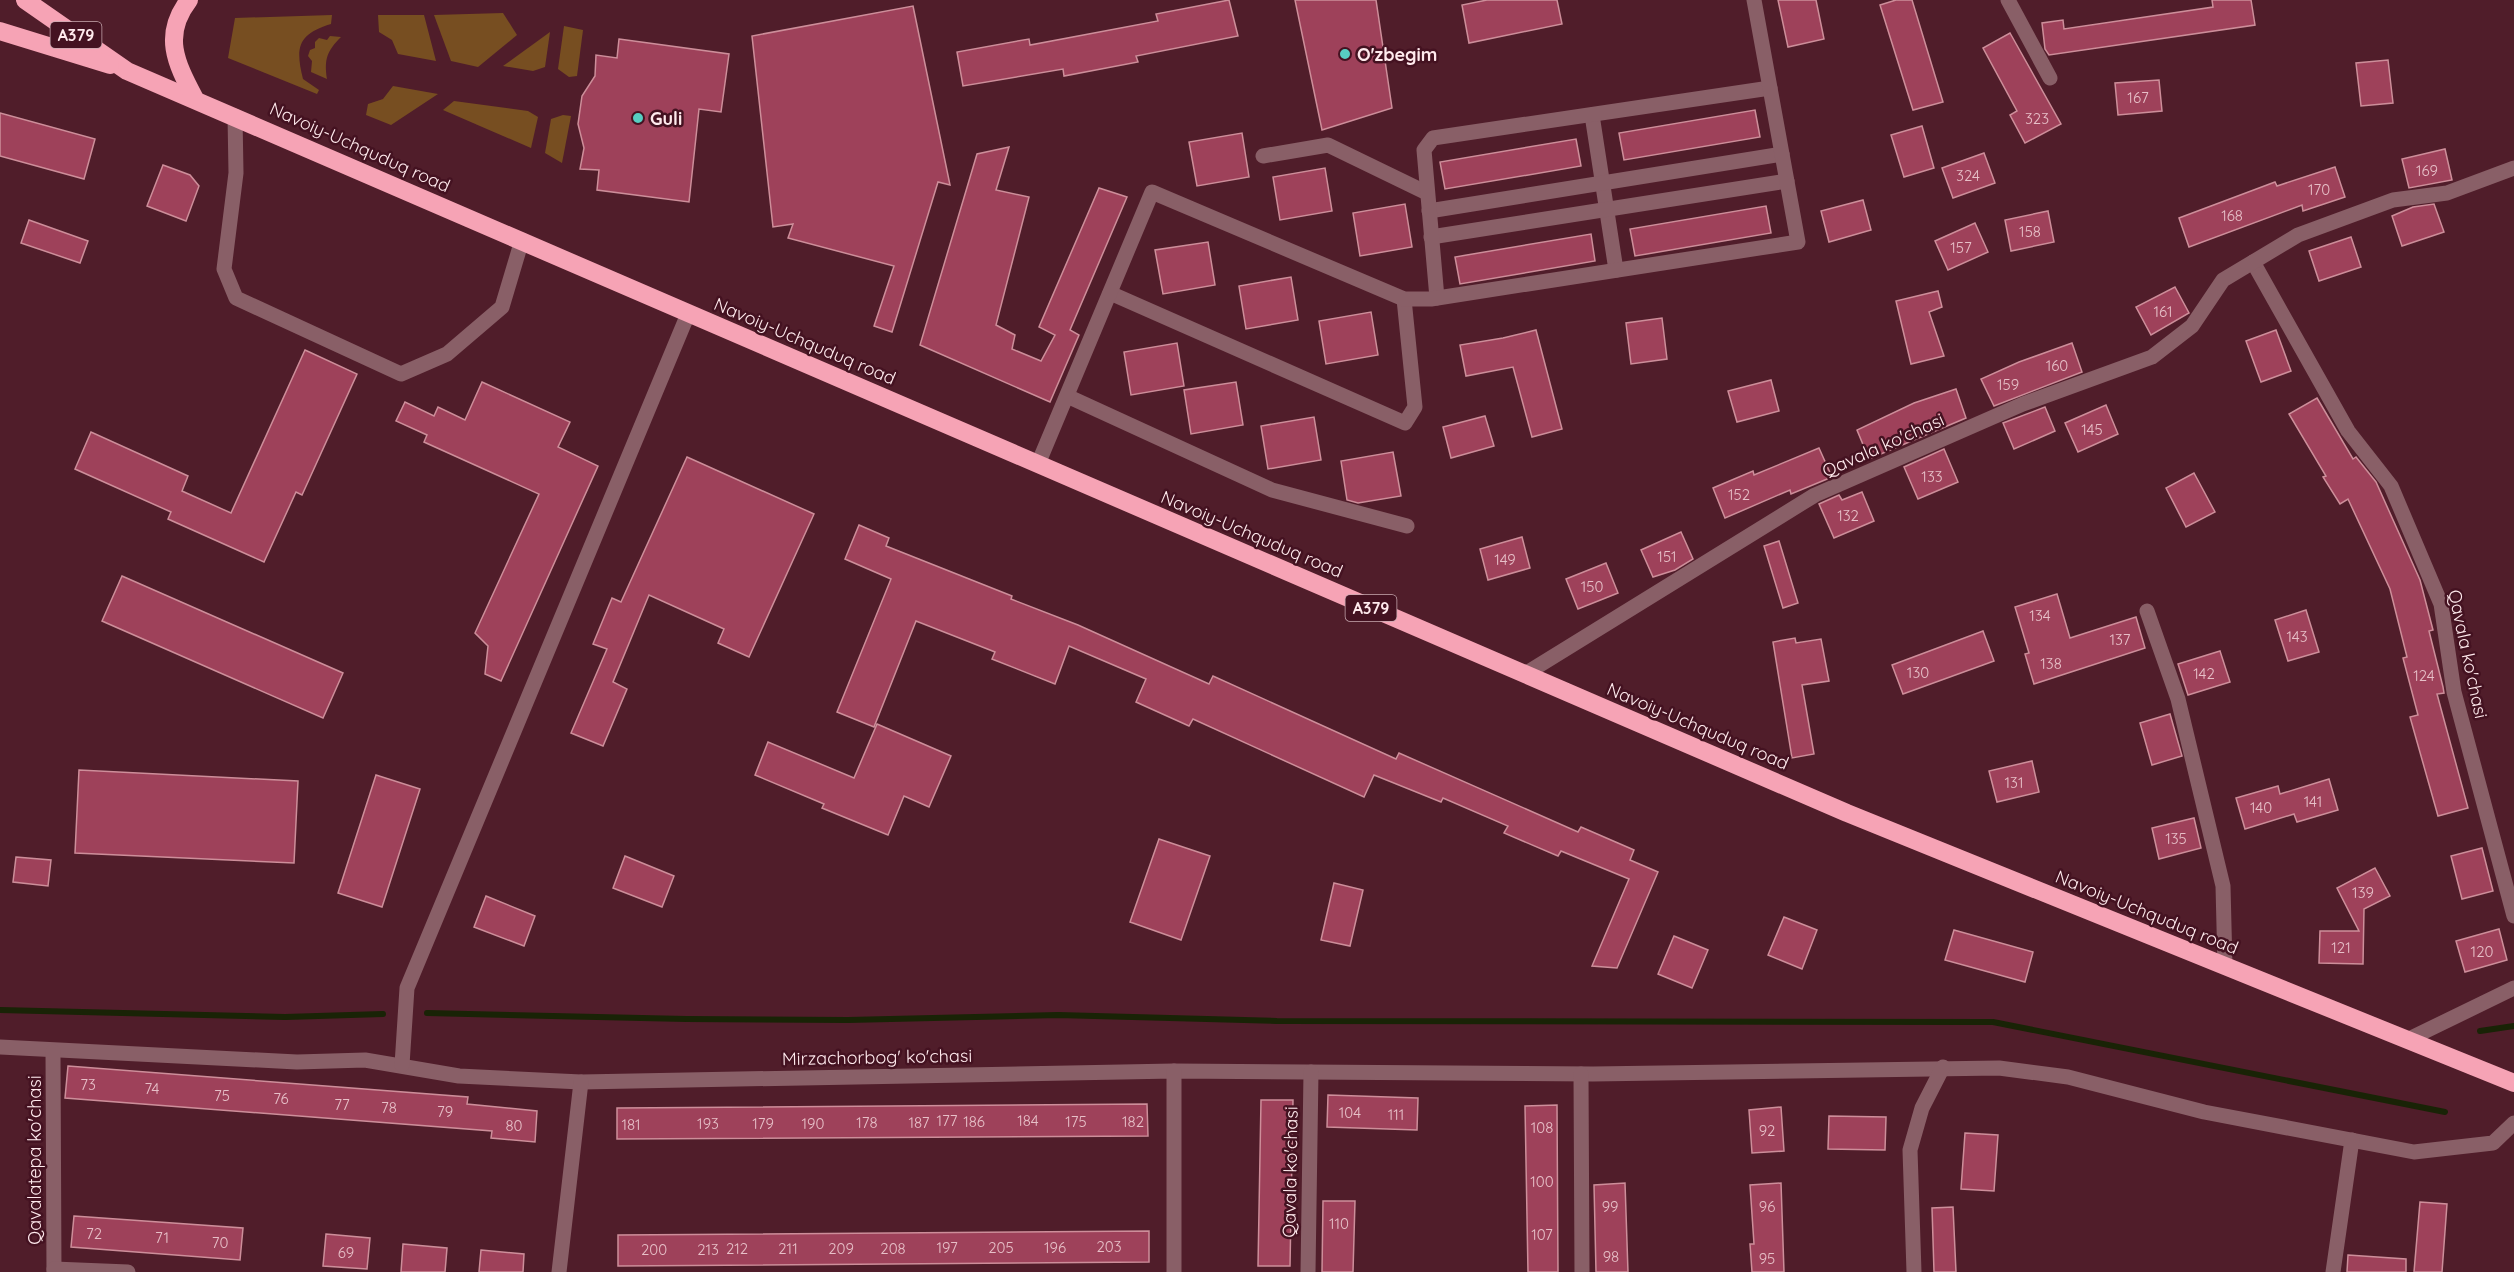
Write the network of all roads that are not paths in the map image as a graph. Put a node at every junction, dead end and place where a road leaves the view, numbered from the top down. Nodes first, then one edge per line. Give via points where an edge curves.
1 (25, 0) edge
2 (189, 0) edge
3 (1754, 0) edge
4 (2008, 0) edge
5 (0, 31) edge
6 (127, 71) junction
7 (2050, 78) dead end
8 (1770, 88) junction
9 (194, 98) junction
10 (1592, 115) junction
11 (235, 116) junction
12 (1782, 154) junction
13 (1263, 156) dead end
14 (2514, 168) edge
15 (1787, 181) junction
16 (1602, 183) junction
17 (1427, 193) junction
18 (1607, 209) junction
19 (1429, 210) junction
20 (1431, 237) junction
21 (522, 240) junction
22 (2253, 262) junction
23 (1616, 270) junction
24 (1110, 293) junction
25 (1437, 298) junction
26 (1404, 299) junction
27 (688, 314) junction
28 (1066, 396) junction
29 (1038, 464) junction
30 (1407, 526) dead end
31 (2147, 611) dead end
32 (1525, 674) junction
33 (2514, 916) edge
34 (2225, 966) junction
35 (2514, 988) edge
36 (2407, 1040) junction
37 (0, 1047) edge
38 (54, 1052) junction
39 (402, 1065) junction
40 (1942, 1067) junction
41 (1174, 1071) junction
42 (1311, 1072) junction
43 (1581, 1074) junction
44 (581, 1082) junction
45 (2514, 1083) edge
46 (2514, 1123) edge
47 (2352, 1140) junction
48 (54, 1270) edge
49 (128, 1272) edge
50 (559, 1272) edge
51 (1174, 1272) edge
52 (1308, 1272) edge
53 (1582, 1272) edge
54 (1914, 1272) edge
55 (2333, 1272) edge

1 - 6 highway, Navoiy-Uchquduq road / A379
2 - 9 highway via 173,31 175,59
3 - 8 street
4 - 7 street
5 - 6 highway
6 - 9 highway, Navoiy-Uchquduq road / A379
8 - 10 street
8 - 12 street
9 - 11 highway, Navoiy-Uchquduq road / A379
10 - 16 street
10 - 17 street via 1433,138 1424,150
11 - 21 highway, Navoiy-Uchquduq road / A379
11 - 21 street via 236,173 224,269 236,298 401,374 447,354 502,307
12 - 15 street
12 - 16 street
13 - 17 street via 1328,145
14 - 22 street, Qavala ko'chasi via 2447,193 2393,200 2298,235
15 - 18 street
15 - 23 street via 1798,242
16 - 18 street
16 - 19 street
17 - 19 street
18 - 20 street
18 - 23 street
19 - 20 street
20 - 25 street
21 - 27 highway, Navoiy-Uchquduq road / A379
22 - 32 street, Qavala ko'chasi via 2223,280 2192,326 2152,357 2023,404 1815,495
22 - 33 street, Qavala ko'chasi via 2348,430 2391,486 2441,604 2454,692
23 - 25 street
24 - 26 street via 1152,192
24 - 26 street via 1405,423 1415,407
24 - 28 street
25 - 26 street
27 - 29 highway, Navoiy-Uchquduq road / A379
27 - 39 street via 407,988
28 - 29 street
28 - 30 street via 1272,490
29 - 32 highway, Navoiy-Uchquduq road / A379
31 - 34 street via 2178,699 2223,886
32 - 34 highway, Navoiy-Uchquduq road / A379 via 1847,813
34 - 36 highway, Navoiy-Uchquduq road / A379
35 - 36 street
36 - 45 highway, Navoiy-Uchquduq road / A379
37 - 38 street, Mirzachorbog' ko'chasi
38 - 39 street, Mirzachorbog' ko'chasi via 297,1062 365,1060
38 - 48 street, Qavalatepa ko'chasi
39 - 44 street, Mirzachorbog' ko'chasi via 459,1076
40 - 43 street, Mirzachorbog' ko'chasi via 1803,1073
40 - 47 street, Mirzachorbog' ko'chasi via 2000,1068 2068,1077 2204,1112
40 - 54 street via 1922,1108 1910,1150
41 - 42 street, Mirzachorbog' ko'chasi
41 - 44 street, Mirzachorbog' ko'chasi
41 - 51 street
42 - 43 street, Mirzachorbog' ko'chasi
42 - 52 street, Qavala ko'chasi
43 - 53 street
44 - 50 street
46 - 47 street, Mirzachorbog' ko'chasi via 2493,1143 2414,1152
47 - 55 street
48 - 49 street, Qavalatepa ko'chasi

